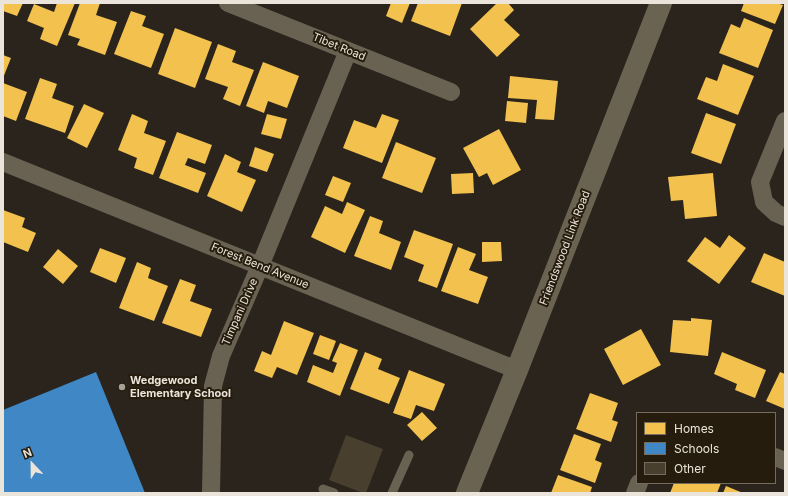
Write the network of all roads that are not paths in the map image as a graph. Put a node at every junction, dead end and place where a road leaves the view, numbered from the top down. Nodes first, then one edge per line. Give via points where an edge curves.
1 (228, 3) edge
2 (661, 3) edge
3 (348, 51) junction
4 (451, 92) dead end
5 (785, 121) edge
6 (3, 162) edge
7 (785, 217) edge
8 (260, 266) junction
9 (517, 370) junction
10 (409, 455) dead end
11 (323, 489) dead end
12 (211, 493) edge
13 (334, 493) edge
14 (392, 493) edge
15 (467, 493) edge

1 - 3 street, Tibet Road
2 - 9 main road, Friendswood Link Road
3 - 4 street, Tibet Road
3 - 8 street, Timpani Drive
5 - 7 street via 760,182 764,202
6 - 8 street, Forest Bend Avenue
8 - 9 street, Forest Bend Avenue
8 - 12 street, Timpani Drive via 221,356 213,386
9 - 15 main road, Friendswood Link Road
10 - 14 lane
11 - 13 lane

